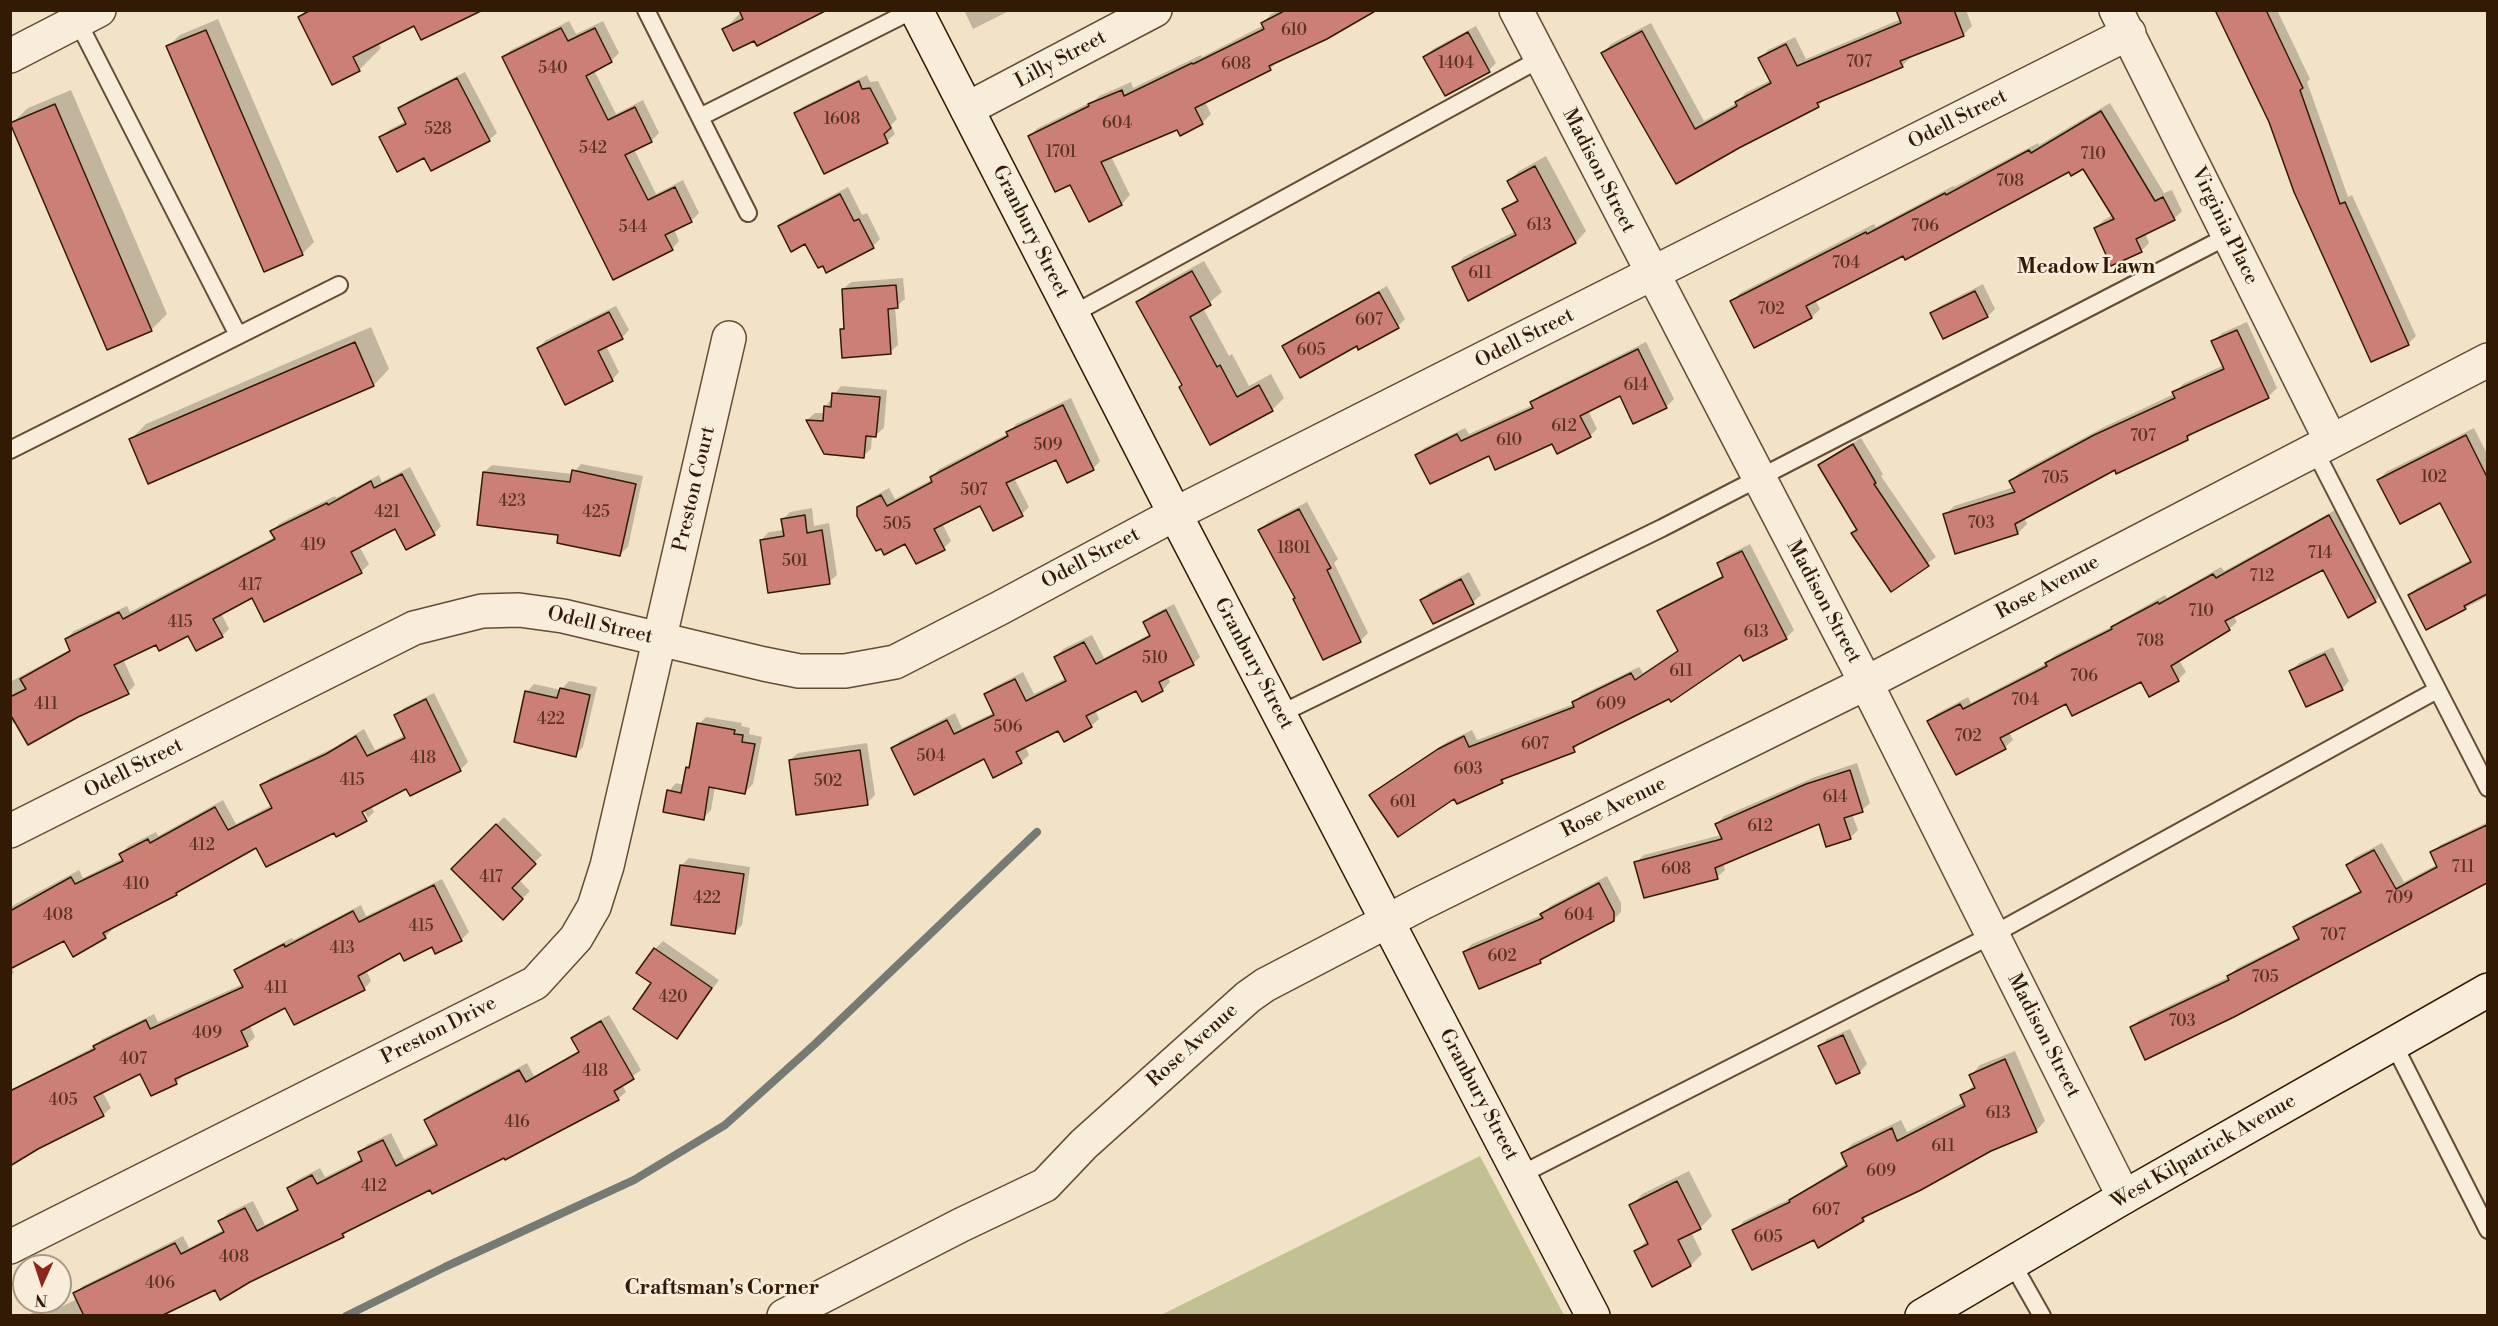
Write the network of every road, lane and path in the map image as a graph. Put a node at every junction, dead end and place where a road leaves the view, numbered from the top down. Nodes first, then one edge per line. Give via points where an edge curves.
1 (646, 10) edge
2 (915, 10) edge
3 (1155, 10) edge
4 (1516, 10) edge
5 (89, 16) edge
6 (2123, 22) edge
7 (10, 56) edge
8 (1540, 59) junction
9 (967, 109) junction
10 (700, 117) junction
11 (748, 213) dead end
12 (2228, 236) junction
13 (1652, 275) junction
14 (339, 285) dead end
15 (1072, 314) junction
16 (238, 336) junction
17 (729, 338) dead end
18 (2487, 360) edge
19 (2322, 445) junction
20 (10, 450) edge
21 (1757, 478) junction
22 (1175, 514) junction
23 (660, 639) junction
24 (1866, 683) junction
25 (2437, 690) junction
26 (1280, 714) junction
27 (2487, 788) edge
28 (10, 831) edge
29 (1387, 921) junction
30 (1992, 935) junction
31 (2487, 990) edge
32 (2393, 1043) junction
33 (1520, 1175) junction
34 (2124, 1197) junction
35 (2487, 1230) edge
36 (10, 1247) edge
37 (2012, 1263) junction
38 (784, 1316) edge
39 (1593, 1316) edge
40 (1922, 1316) edge
41 (2042, 1316) edge

1 - 10 lane
2 - 9 street, Granbury Street
2 - 10 lane
3 - 9 street, Lilly Street
4 - 8 street, Madison Street
5 - 7 street
5 - 16 lane
6 - 12 street, Virginia Place
6 - 13 street, Odell Street
8 - 13 street, Madison Street
8 - 15 lane
9 - 15 street, Granbury Street
10 - 11 lane
12 - 19 street, Virginia Place
12 - 21 lane
13 - 21 street, Madison Street
13 - 22 street, Odell Street
14 - 16 lane
15 - 22 street, Granbury Street
16 - 20 lane
17 - 23 street, Preston Court
18 - 19 street, Rose Avenue
19 - 24 street, Rose Avenue
19 - 25 lane
21 - 24 street, Madison Street
21 - 26 lane
22 - 23 street, Odell Street via 895,662 845,672 799,670
22 - 26 street, Granbury Street
23 - 28 street, Odell Street via 519,610 482,611 414,628
23 - 36 street, Preston Drive via 626,794 594,907 576,938 535,983
24 - 29 street, Rose Avenue
24 - 30 street, Madison Street
25 - 27 lane
25 - 30 lane
26 - 29 street, Granbury Street
29 - 33 street, Granbury Street
29 - 38 street, Rose Avenue via 1248,997 1084,1144 1045,1185
30 - 33 lane
30 - 34 street, Madison Street
31 - 32 street, West Kilpatrick Avenue
32 - 34 street, West Kilpatrick Avenue
32 - 35 lane
33 - 39 street, Granbury Street
34 - 37 street, West Kilpatrick Avenue
37 - 40 street, West Kilpatrick Avenue
37 - 41 lane

